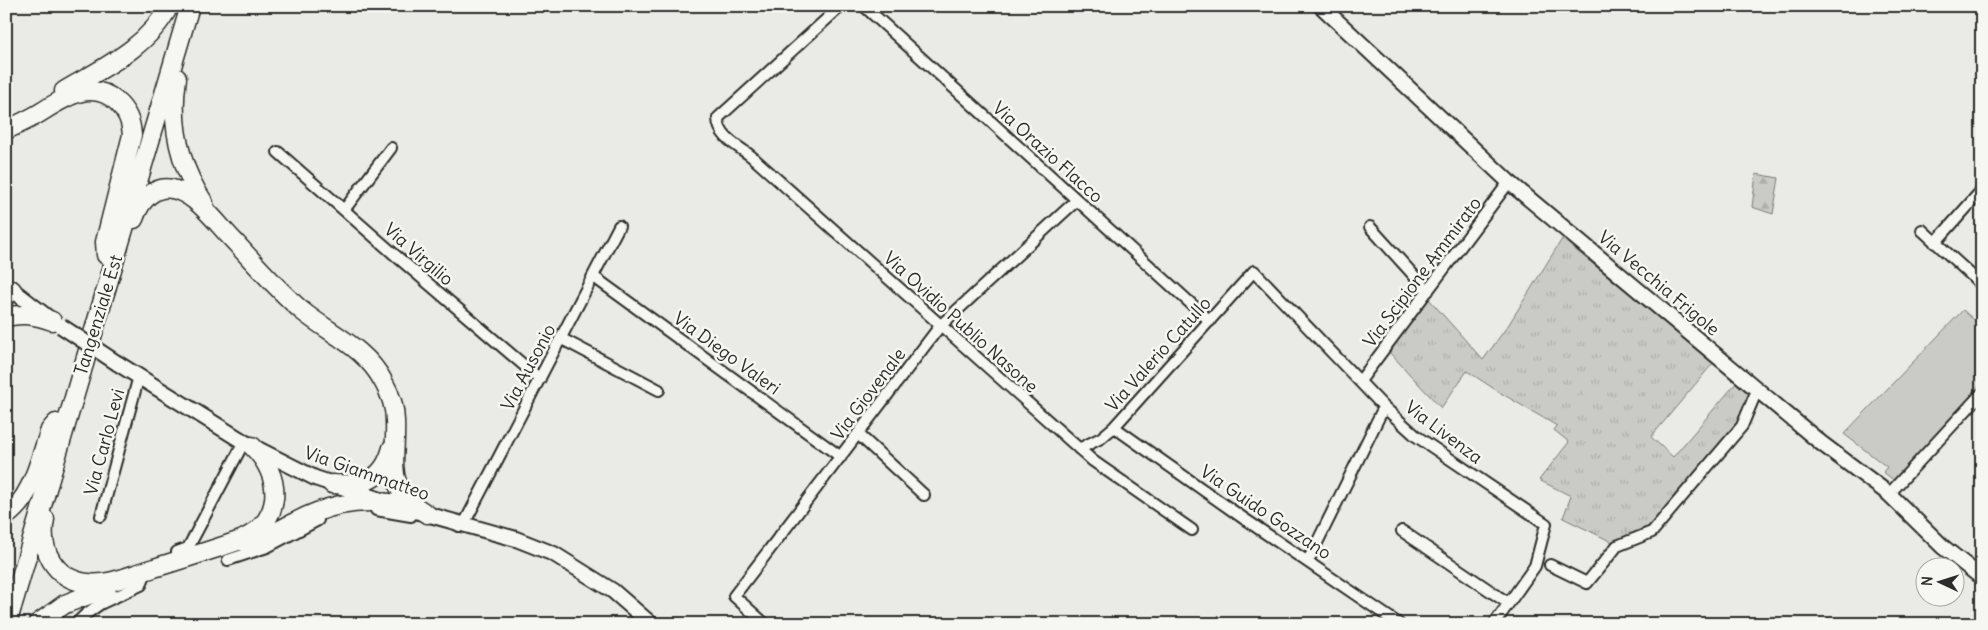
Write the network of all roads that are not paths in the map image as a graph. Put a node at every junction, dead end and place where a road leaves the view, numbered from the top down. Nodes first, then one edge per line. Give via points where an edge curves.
1 (169, 6) edge
2 (180, 6) edge
3 (190, 6) edge
4 (195, 6) edge
5 (841, 6) edge
6 (864, 6) edge
7 (1321, 6) edge
8 (6, 124) edge
9 (6, 130) edge
10 (391, 148) dead end
11 (278, 152) dead end
12 (1509, 182) junction
13 (1982, 190) edge
14 (1076, 200) junction
15 (344, 210) junction
16 (216, 223) junction
17 (619, 226) dead end
18 (1370, 227) dead end
19 (1922, 230) dead end
20 (1935, 243) junction
21 (106, 255) junction
22 (1254, 271) joint
23 (594, 277) junction
24 (1982, 285) edge
25 (107, 286) junction
26 (8, 290) edge
27 (1428, 291) junction
28 (6, 317) edge
29 (1210, 321) junction
30 (56, 323) junction
31 (940, 326) junction
32 (562, 338) junction
33 (139, 376) junction
34 (540, 379) junction
35 (1360, 381) junction
36 (660, 390) dead end
37 (1757, 390) junction
38 (1982, 392) edge
39 (1384, 407) junction
40 (56, 423) junction
41 (1114, 427) junction
42 (395, 433) junction
43 (858, 434) junction
44 (248, 444) junction
45 (1079, 449) junction
46 (841, 457) junction
47 (56, 458) junction
48 (332, 484) junction
49 (1889, 494) junction
50 (924, 495) dead end
51 (389, 503) junction
52 (427, 514) junction
53 (6, 516) edge
54 (101, 516) dead end
55 (464, 524) junction
56 (1192, 530) dead end
57 (1402, 531) dead end
58 (161, 558) dead end
59 (228, 560) dead end
60 (1308, 561) junction
61 (1550, 565) dead end
62 (1982, 578) edge
63 (143, 581) junction
64 (6, 587) edge
65 (1508, 604) junction
66 (7, 624) edge
67 (37, 624) edge
68 (76, 624) edge
69 (651, 624) edge
70 (765, 624) edge
71 (1399, 624) edge
72 (1494, 624) edge

1 - 8 highway via 151,31 134,47 23,117
2 - 21 highway, Tangenziale Est
3 - 25 highway, Tangenziale Est
4 - 16 highway via 178,75 176,129 186,172
5 - 31 street, Via Ovidio Publio Nasone via 718,118 718,127
6 - 14 street, Via Orazio Flacco
7 - 12 street, Via Vecchia Frigole
9 - 21 highway via 62,98 88,91 111,97 128,114 132,135 105,242
10 - 15 street
11 - 15 street, Via Virgilio
12 - 27 street, Via Scipione Ammirato
12 - 37 street, Via Vecchia Frigole
13 - 20 street
14 - 29 street, Via Orazio Flacco
14 - 31 street, Via Giovenale
15 - 34 street, Via Virgilio
16 - 25 highway via 187,195 171,189 154,192 136,212 113,280
16 - 42 highway via 303,311 359,350 371,364 388,389
17 - 23 street, Via Ausonio
18 - 27 street
19 - 20 street
20 - 24 street
21 - 40 highway, Tangenziale Est
22 - 29 street, Via Valerio Catullo
22 - 35 street, Via Livenza
23 - 32 street, Via Ausonio
23 - 46 street, Via Diego Valeri
25 - 47 highway, Tangenziale Est
26 - 30 street, Via Giammatteo
27 - 35 street, Via Scipione Ammirato
28 - 30 highway via 35,315
29 - 41 street, Via Valerio Catullo
30 - 33 street, Via Giammatteo, bridge
31 - 43 street, Via Giovenale
31 - 45 street, Via Ovidio Publio Nasone
32 - 34 street, Via Ausonio
32 - 36 street
33 - 44 street, Via Giammatteo
33 - 54 street, Via Carlo Levi
34 - 55 street, Via Ausonio
35 - 39 street, Via Livenza
37 - 49 street, Via Vecchia Frigole
37 - 61 street via 1742,426 1652,532 1617,546 1587,583
38 - 49 street
39 - 60 street
39 - 65 street, Via Livenza via 1416,436 1546,524 1534,566
40 - 53 highway via 50,430 26,495
40 - 64 highway, Tangenziale Est
41 - 45 street, Via Valerio Catullo
41 - 60 street, Via Guido Gozzano
42 - 48 highway via 388,459 376,477 361,484
42 - 52 highway via 393,458 397,480 409,502
43 - 46 street, Via Giovenale
43 - 50 street
44 - 47 highway via 268,466 275,486 269,517 258,531 236,542 113,581 95,583 77,581 62,573 46,552 42,537 58,469
44 - 48 street, Via Giammatteo
44 - 58 street via 188,548
45 - 56 street, Via Ovidio Publio Nasone
46 - 70 street, Via Giovenale via 734,596
47 - 66 highway, Tangenziale Est
48 - 51 street, Via Giammatteo
49 - 62 street, Via Vecchia Frigole via 1943,547
51 - 52 street, Via Giammatteo
51 - 63 highway via 358,501 332,506 252,543
52 - 55 street, Via Giammatteo
55 - 59 street via 455,527 386,511 342,511 267,546
55 - 69 street, Via Giammatteo via 554,554 613,591
57 - 65 street
60 - 71 street, Via Guido Gozzano
63 - 67 highway via 72,601
63 - 68 street via 100,604
65 - 72 street, Via Livenza

